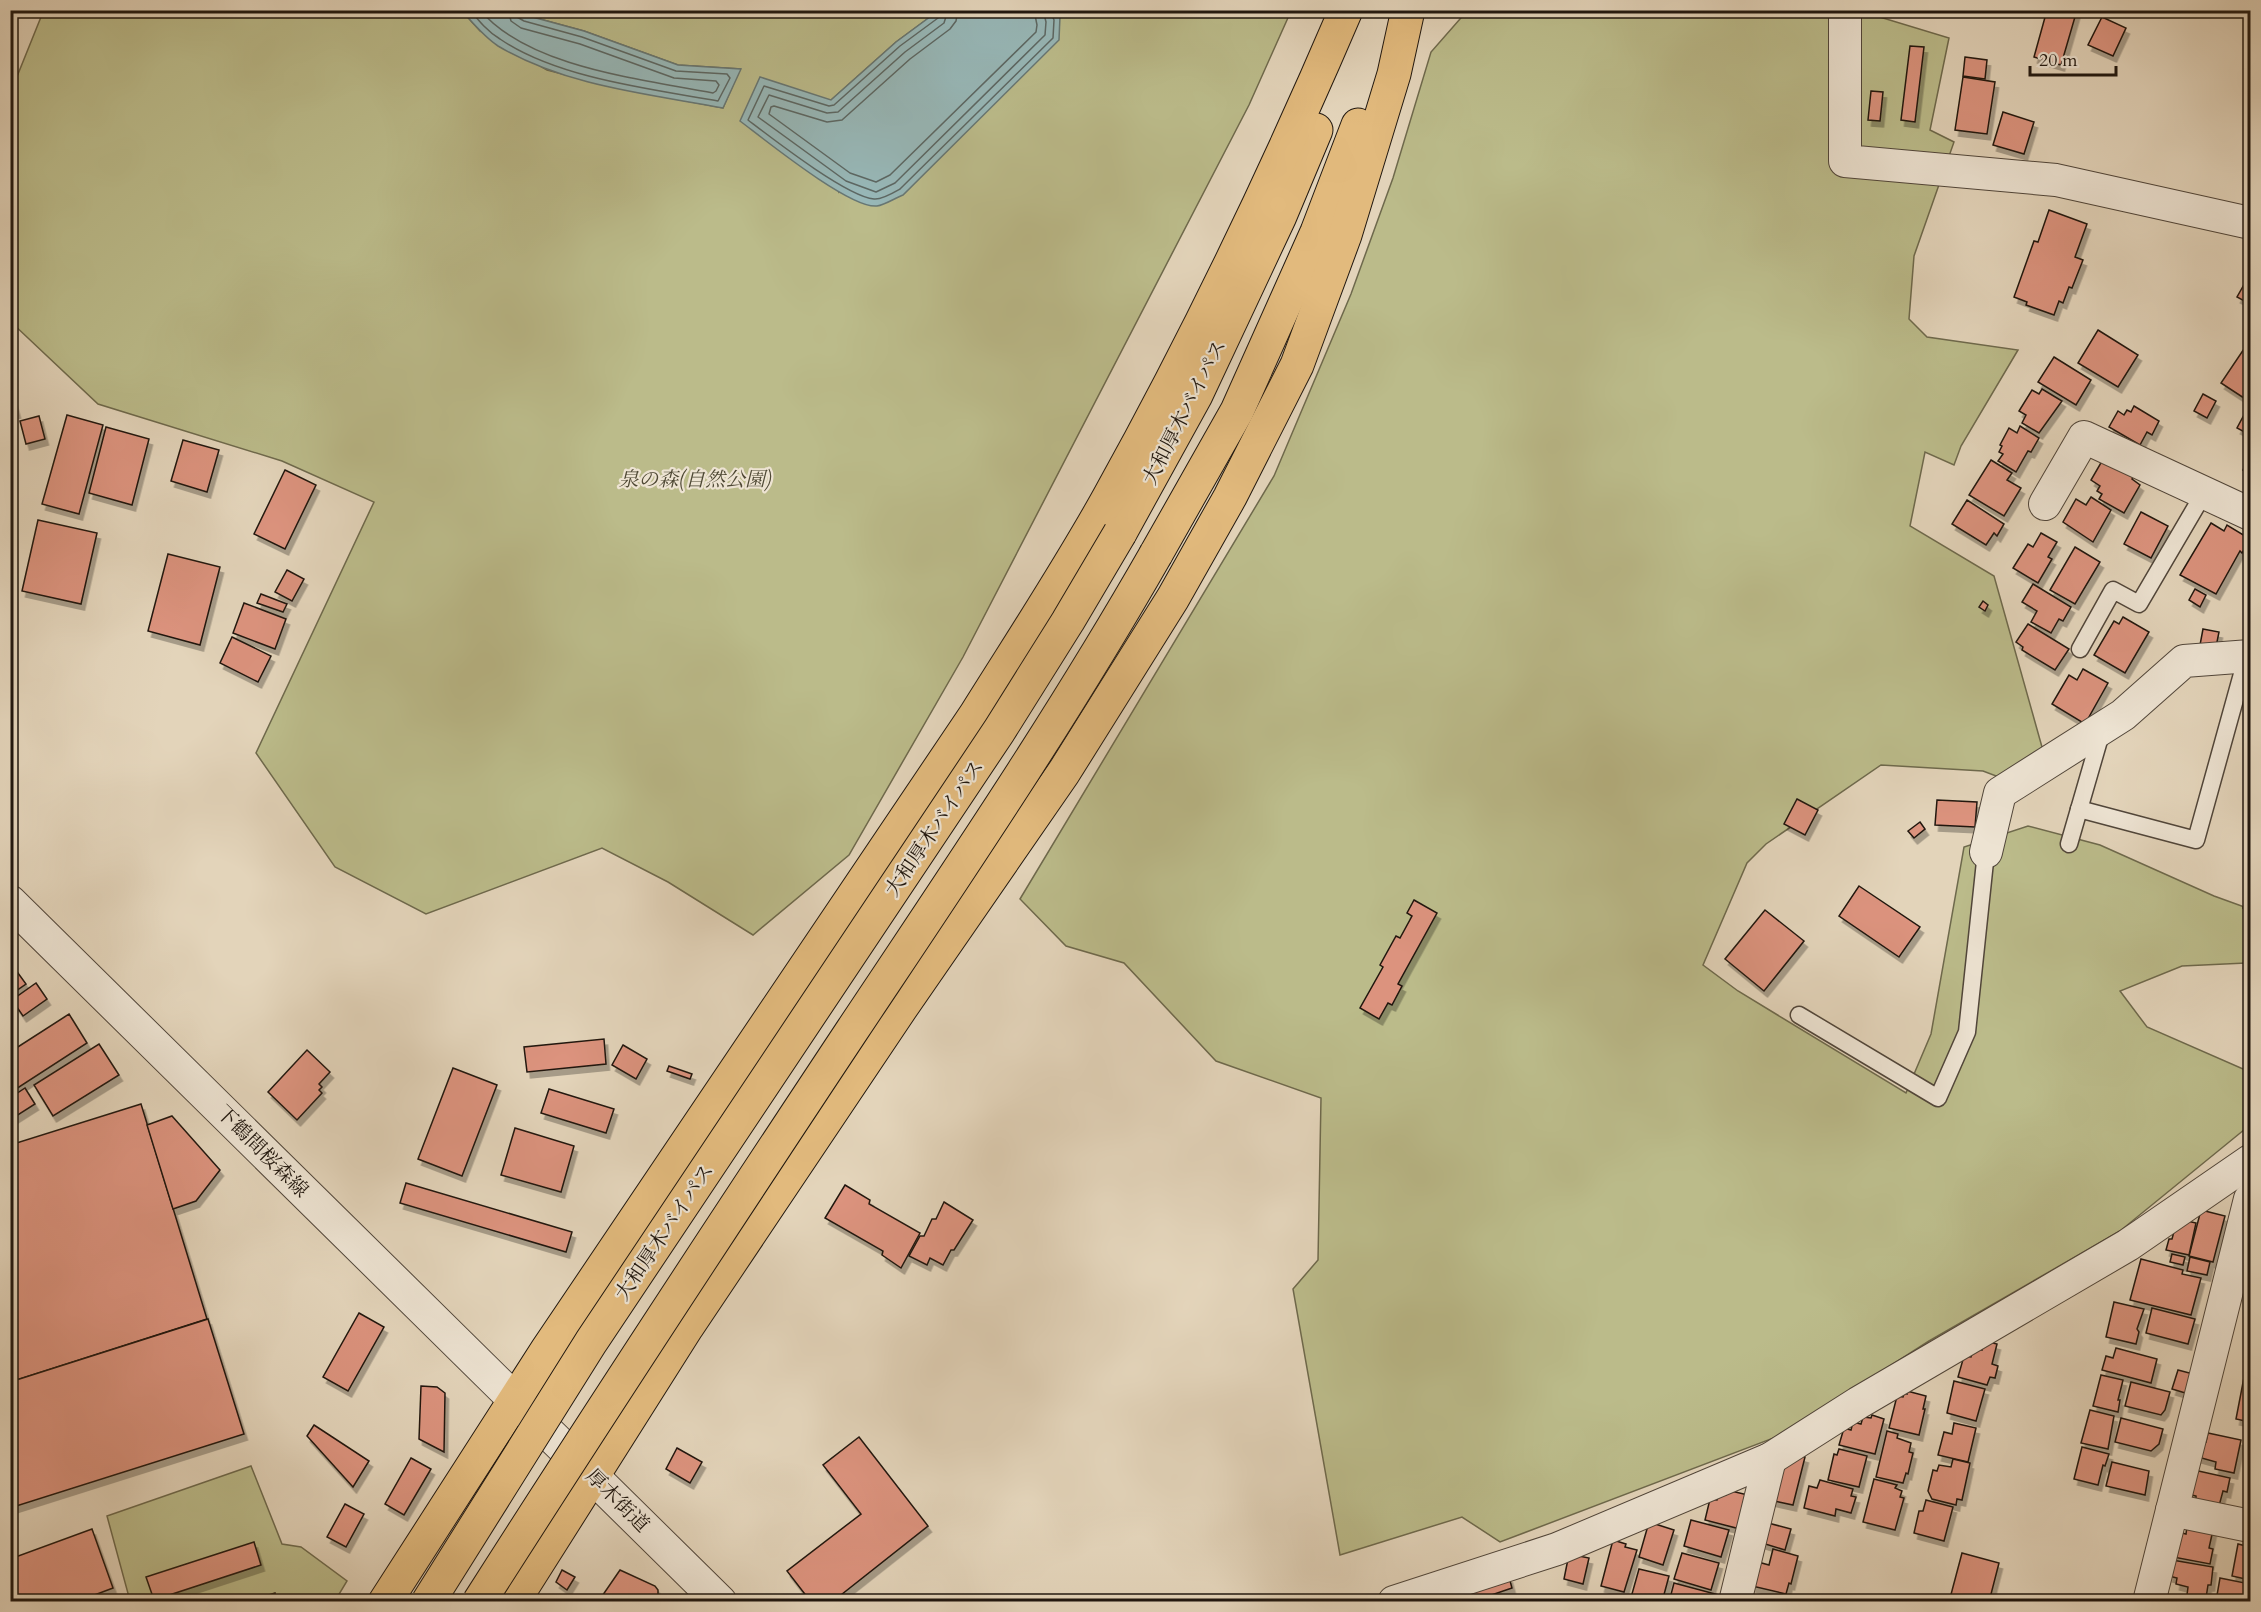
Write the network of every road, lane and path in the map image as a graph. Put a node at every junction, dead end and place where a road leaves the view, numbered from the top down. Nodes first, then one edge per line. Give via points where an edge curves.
1 (1346, 10) edge
2 (1360, 10) edge
3 (1398, 10) edge
4 (1408, 10) edge
5 (1845, 10) edge
6 (1334, 62) junction
7 (1386, 72) junction
8 (2250, 223) edge
9 (2204, 493) junction
10 (2045, 504) dead end
11 (2250, 514) edge
12 (2080, 650) dead end
13 (2249, 656) edge
14 (2103, 727) junction
15 (2079, 809) junction
16 (2069, 844) dead end
17 (1986, 852) joint
18 (10, 902) edge
19 (1798, 1015) dead end
20 (2250, 1161) edge
21 (2250, 1198) edge
22 (516, 1399) junction
23 (1770, 1459) junction
24 (593, 1476) junction
25 (2172, 1510) junction
26 (2250, 1526) edge
27 (709, 1598) edge
28 (385, 1602) edge
29 (428, 1602) edge
30 (479, 1602) edge
31 (513, 1602) edge
32 (1394, 1602) edge
33 (1735, 1602) edge
34 (2149, 1602) edge

1 - 6 highway
2 - 6 highway, 大和厚木バイパス
3 - 7 highway
4 - 7 highway
5 - 8 street via 1845,161 2056,180
6 - 22 highway via 1171,382 1041,610 976,714
6 - 29 highway, 大和厚木バイパス, bridge via 1280,216 1196,395 1120,533 999,731 591,1342
7 - 24 highway via 1345,235 1297,365 1230,498 1064,772 694,1317
7 - 30 highway, bridge via 1237,411 1105,644 624,1374
9 - 10 street via 2084,436
9 - 11 street
9 - 12 lane via 2139,604 2114,590
13 - 14 street via 2184,662 2123,715
13 - 15 lane via 2196,840
14 - 15 lane
14 - 17 street via 2000,794
15 - 16 lane
17 - 19 lane via 1967,1032 1938,1098
18 - 22 street, 下鶴間桜森線
20 - 23 street via 2128,1245
21 - 25 street
22 - 24 street, 厚木街道
22 - 28 highway
23 - 32 street via 1557,1549
23 - 33 street
24 - 27 street, 厚木街道
24 - 31 highway
25 - 26 street
25 - 34 street

